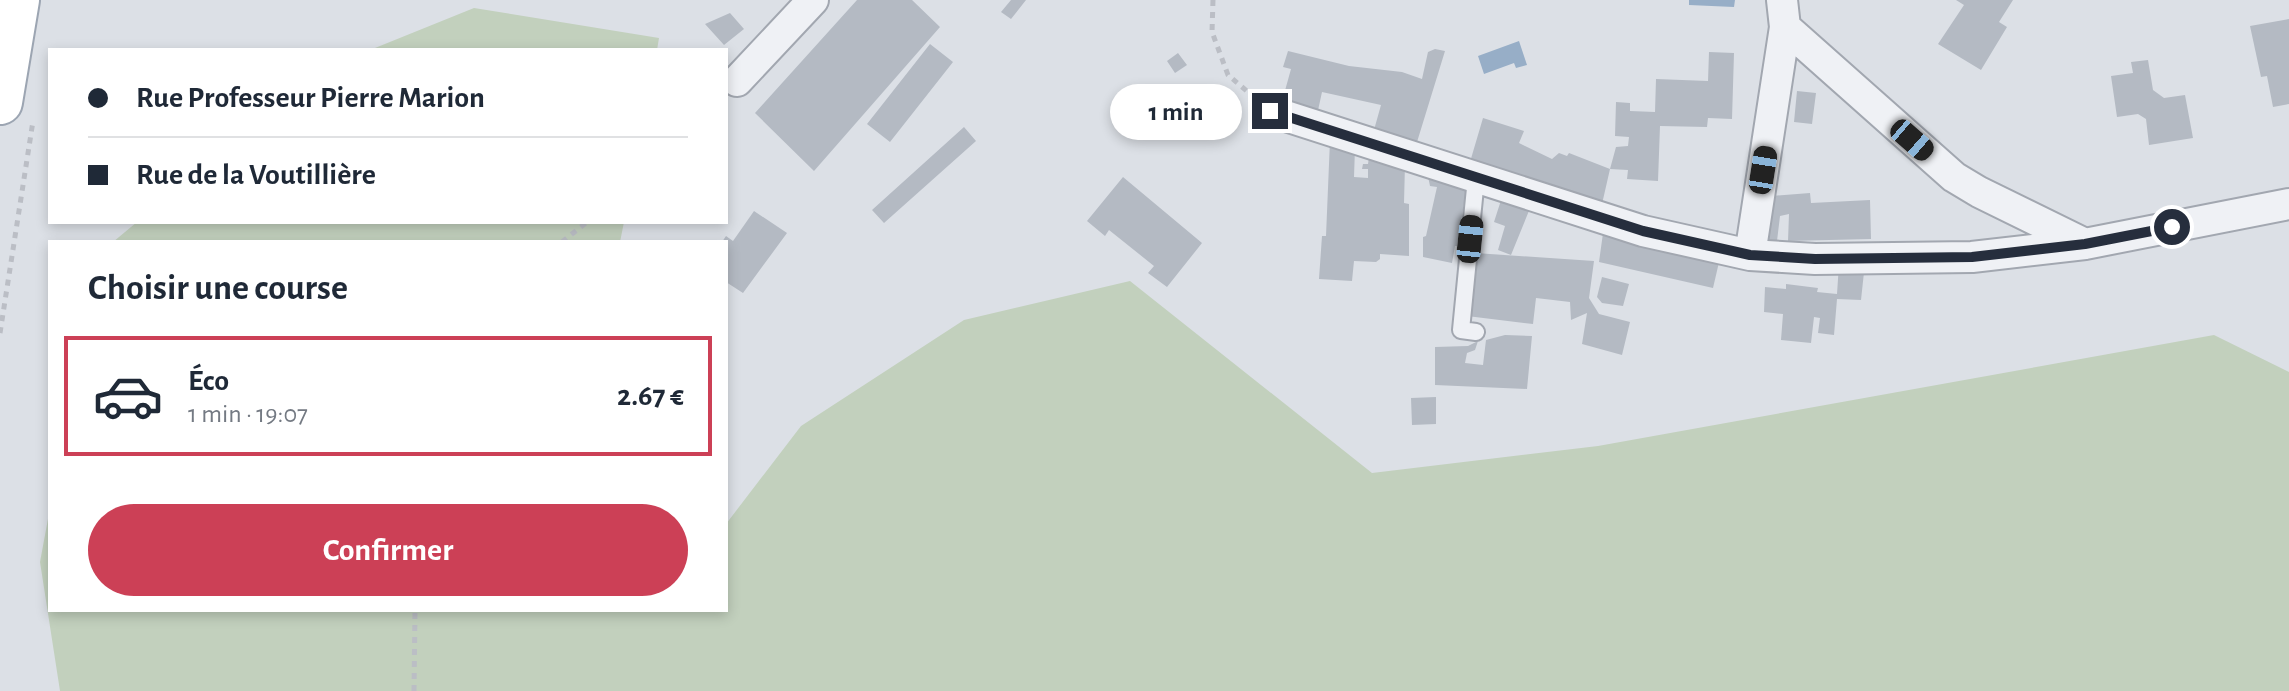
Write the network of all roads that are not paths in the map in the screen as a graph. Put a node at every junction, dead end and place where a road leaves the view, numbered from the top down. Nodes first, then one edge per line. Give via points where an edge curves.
1 (17, 0) edge
2 (813, 0) edge
3 (1784, 14) edge
4 (737, 81) dead end
5 (18, 105) edge
6 (1270, 111) road end
7 (1476, 178) junction
8 (2289, 204) edge
9 (2085, 244) junction
10 (1750, 255) junction
11 (1476, 332) dead end

1 - 5 main road
2 - 4 street
3 - 9 street via 1954,177
3 - 10 street
6 - 7 street
7 - 10 street via 1643,231
7 - 11 lane via 1461,330
8 - 9 street
9 - 10 street via 1972,257

